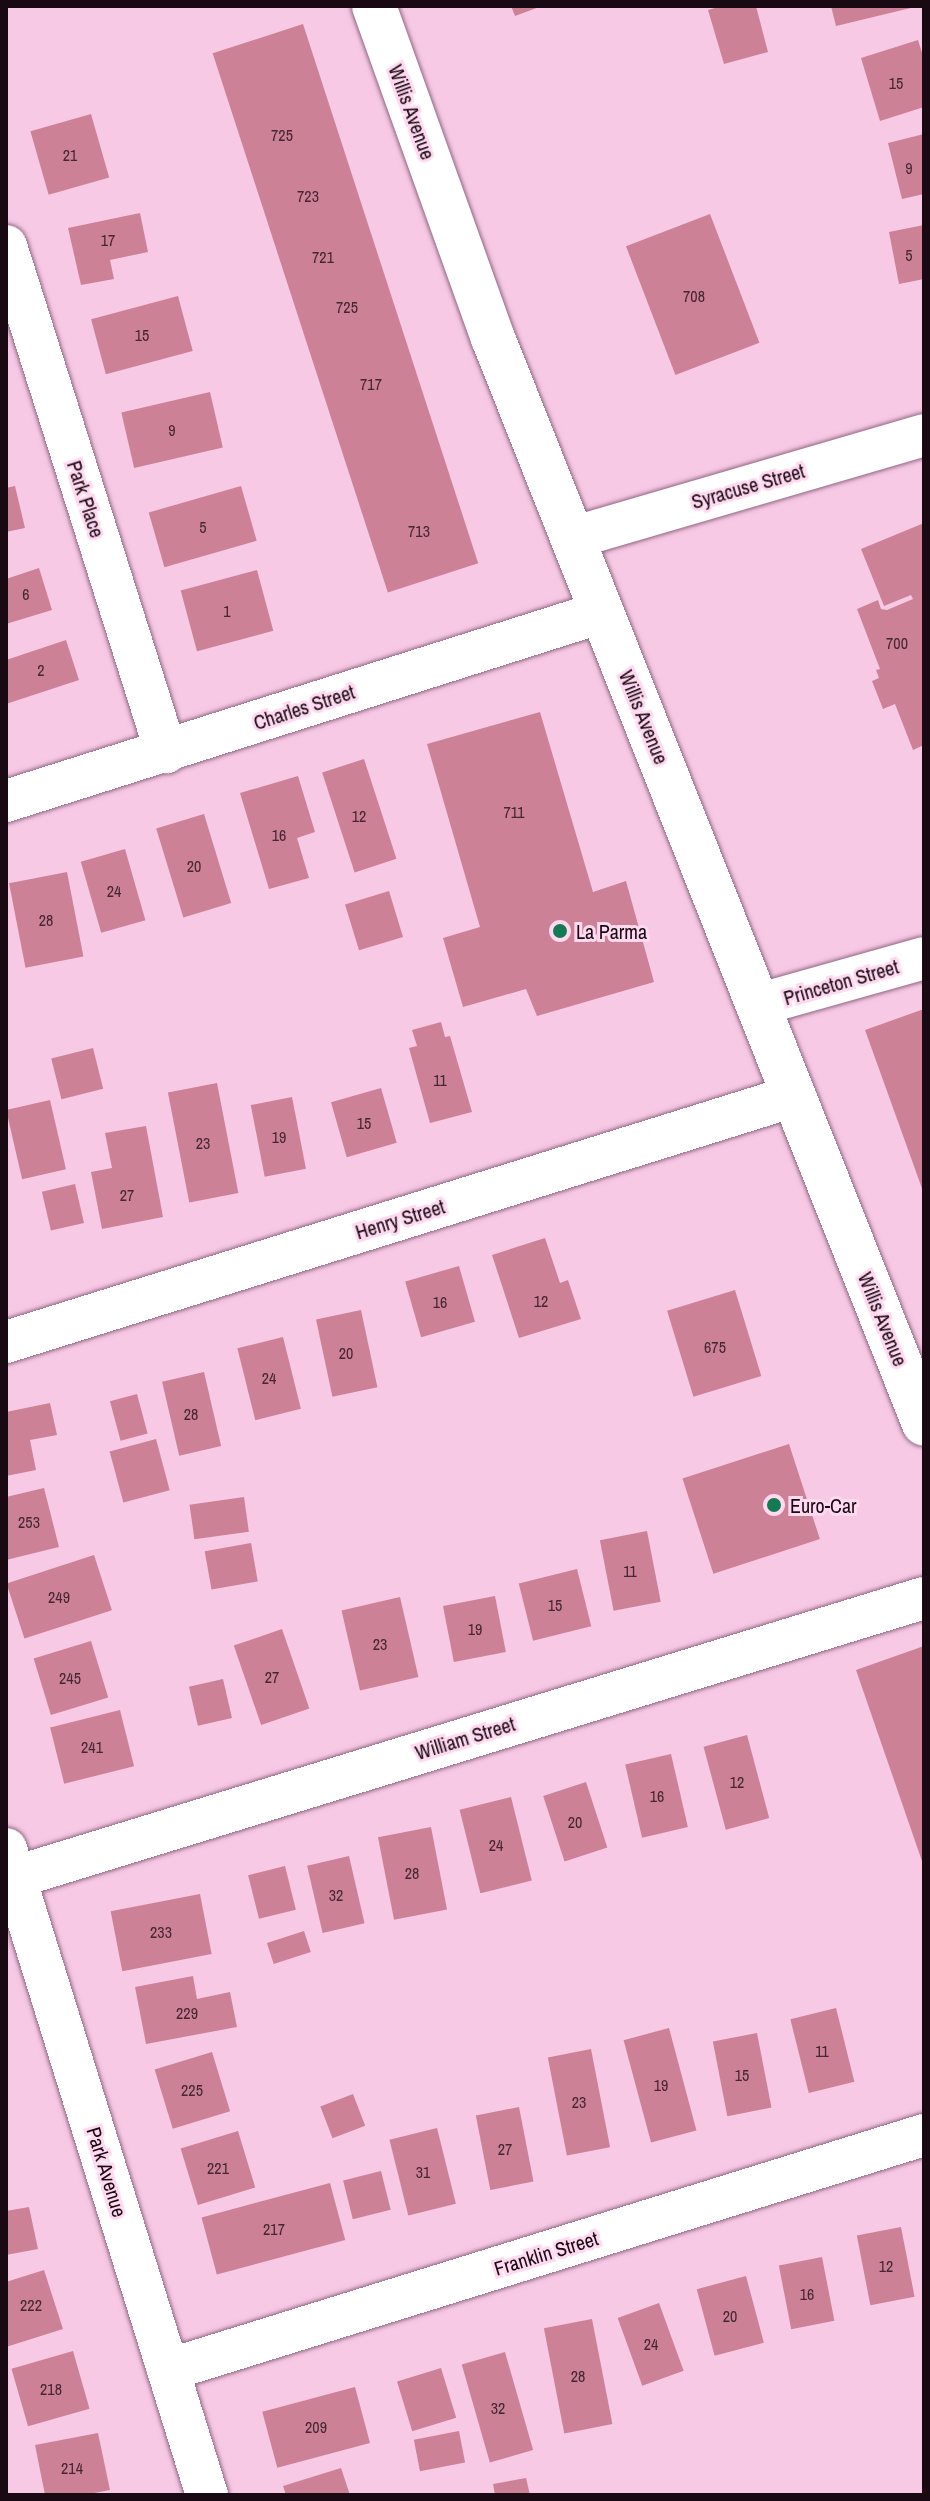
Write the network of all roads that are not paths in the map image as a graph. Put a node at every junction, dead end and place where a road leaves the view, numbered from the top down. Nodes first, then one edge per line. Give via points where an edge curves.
1 (374, 6) edge
2 (6, 246) edge
3 (924, 435) edge
4 (572, 538) junction
5 (602, 612) junction
6 (166, 752) junction
7 (6, 801) edge
8 (924, 958) edge
9 (757, 1005) junction
10 (794, 1096) junction
11 (6, 1342) edge
12 (924, 1424) edge
13 (924, 1598) edge
14 (9, 1869) edge
15 (924, 2135) edge
16 (168, 2370) junction
17 (207, 2495) edge

1 - 4 main road, Willis Avenue via 493,338
2 - 6 street, Park Place
3 - 4 street, Syracuse Street
4 - 5 main road, Willis Avenue
5 - 6 street, Charles Street
5 - 9 main road, Willis Avenue
6 - 7 street, Charles Street
8 - 9 street, Princeton Street
9 - 10 main road, Willis Avenue
10 - 11 street, Henry Street
10 - 12 main road, Willis Avenue
13 - 14 street, William Street
14 - 16 street, Park Avenue
15 - 16 street, Franklin Street
16 - 17 street, Park Avenue

